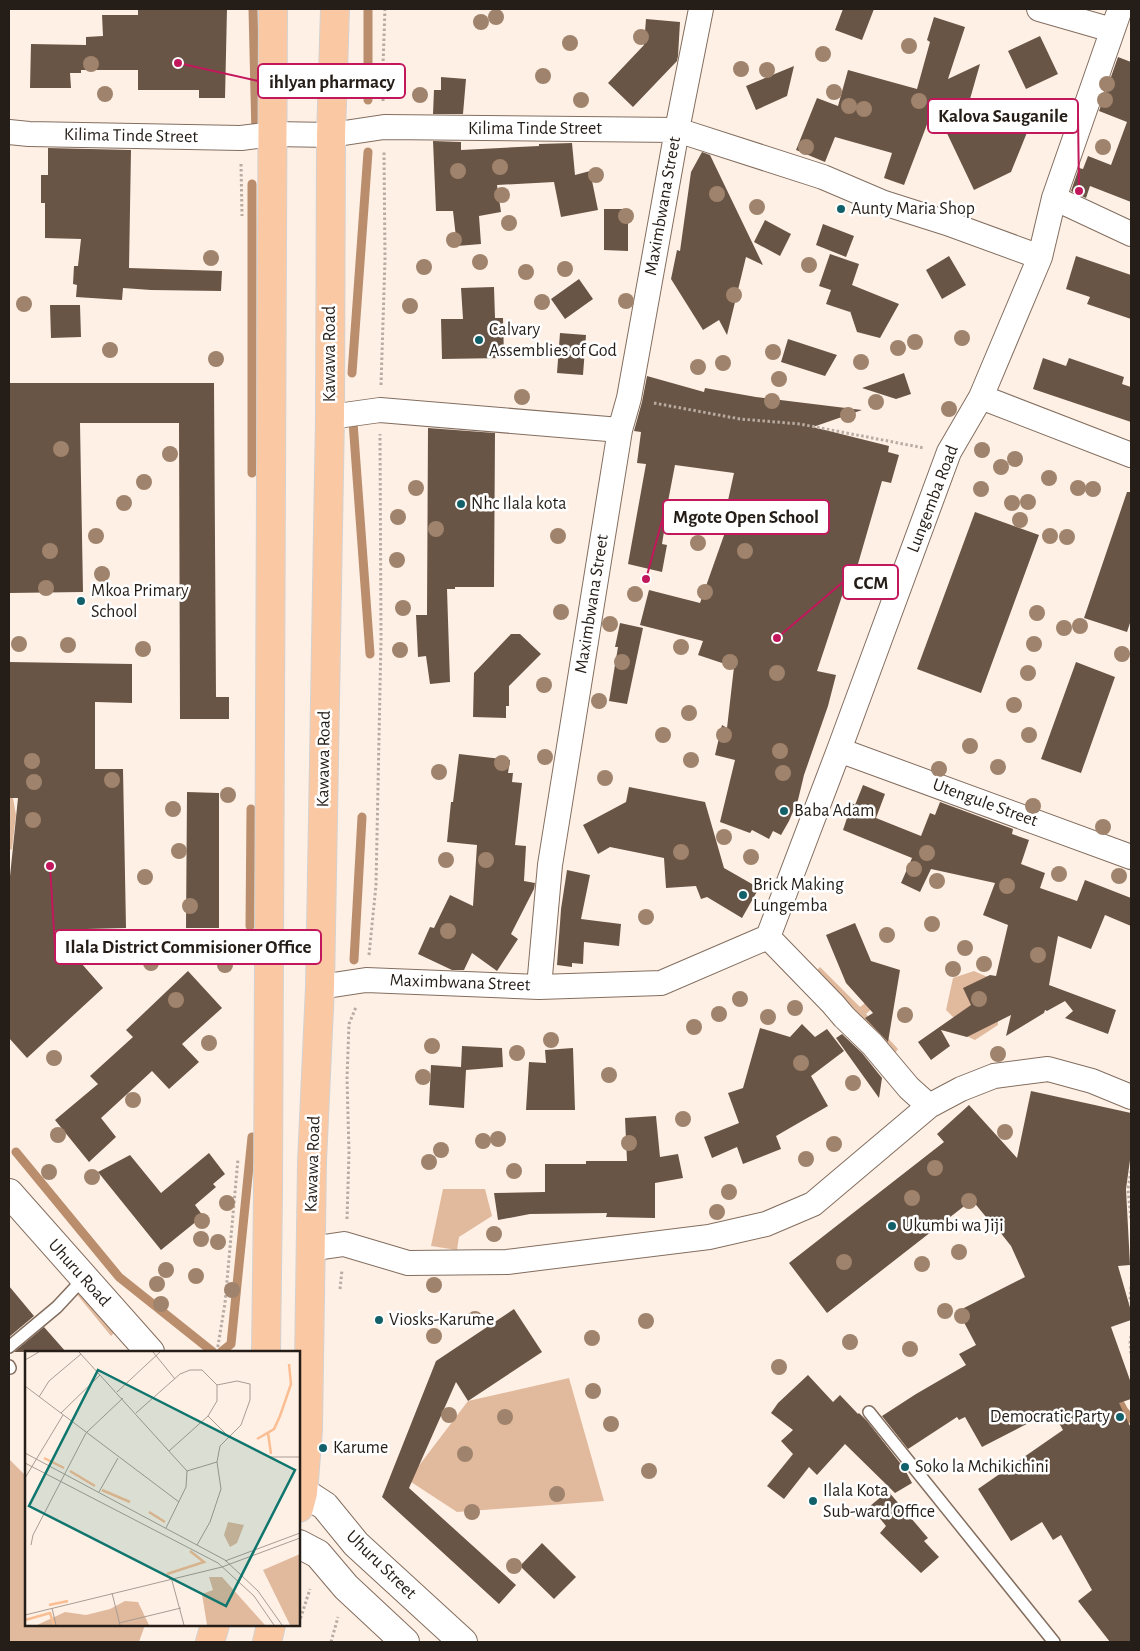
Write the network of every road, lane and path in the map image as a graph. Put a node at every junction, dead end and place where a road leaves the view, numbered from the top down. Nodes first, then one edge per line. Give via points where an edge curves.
1 (273, 9) edge
2 (335, 9) edge
3 (385, 9) edge
4 (701, 9) edge
5 (1039, 9) edge
6 (1116, 19) edge
7 (384, 128) junction
8 (677, 130) junction
9 (9, 132) edge
10 (273, 134) junction
11 (331, 135) junction
12 (1054, 198) junction
13 (1131, 234) edge
14 (1040, 257) junction
15 (981, 397) junction
16 (629, 398) junction
17 (380, 410) junction
18 (330, 417) junction
19 (620, 430) junction
20 (949, 452) junction
21 (1131, 455) edge
22 (840, 750) junction
23 (1131, 857) edge
24 (768, 937) junction
25 (366, 980) junction
26 (320, 987) junction
27 (539, 987) junction
28 (1131, 1097) edge
29 (929, 1106) junction
30 (1131, 1171) edge
31 (9, 1193) edge
32 (1131, 1220) edge
33 (344, 1244) junction
34 (310, 1249) junction
35 (84, 1278) junction
36 (1131, 1287) edge
37 (340, 1292) dead end
38 (1131, 1303) edge
39 (1131, 1336) edge
40 (9, 1347) edge
41 (264, 1349) edge
42 (147, 1351) edge
43 (1131, 1354) edge
44 (869, 1412) dead end
45 (300, 1497) edge
46 (308, 1549) edge
47 (300, 1621) edge
48 (215, 1626) edge
49 (271, 1626) edge
50 (210, 1642) edge
51 (267, 1642) edge
52 (405, 1642) edge
53 (463, 1642) edge
54 (1054, 1642) edge

1 - 10 main road
2 - 11 main road, Kawawa Road
3 - 7 path
4 - 8 street, Maximbwana Street
5 - 6 street
6 - 12 street, Lungemba Road
7 - 8 street, Kilima Tinde Street
7 - 11 street, Kilima Tinde Street
7 - 17 path via 385,259
8 - 14 street, Kilima Tinde Street via 823,177 884,203
8 - 16 street, Maximbwana Street
9 - 10 street, Kilima Tinde Street via 241,138
10 - 11 street, Kilima Tinde Street
10 - 41 main road via 268,1195
11 - 18 main road, Kawawa Road
12 - 13 street
12 - 14 street, Lungemba Road
14 - 15 street, Lungemba Road
15 - 20 street, Lungemba Road
15 - 21 street
16 - 19 street, Maximbwana Street
16 - 20 path via 740,419 800,424
17 - 18 street
17 - 19 street
17 - 25 path via 381,639 376,885
18 - 26 main road, Kawawa Road
19 - 27 street, Maximbwana Street via 550,865
20 - 22 street, Lungemba Road
22 - 23 street, Utengule Street
22 - 24 street, Lungemba Road
24 - 27 street via 661,983
24 - 29 street
25 - 26 street, Maximbwana Street
25 - 27 street, Maximbwana Street
25 - 33 path via 348,1024 349,1152
26 - 34 main road, Kawawa Road
28 - 29 street via 1092,1081 1048,1070 994,1076
29 - 33 street via 813,1204 766,1224 709,1237 507,1262 408,1262
30 - 32 path via 1128,1189
31 - 35 main road, Uhuru Road
33 - 34 street
33 - 37 path
34 - 45 main road, Kawawa Road via 308,1430
35 - 40 lane via 57,1307
35 - 42 main road, Uhuru Road
36 - 38 path
39 - 43 path
44 - 54 lane
45 - 53 main road, Uhuru Street via 325,1506 356,1544
46 - 47 path via 309,1593
46 - 52 main road, Uhuru Street
48 - 50 main road
49 - 51 main road

